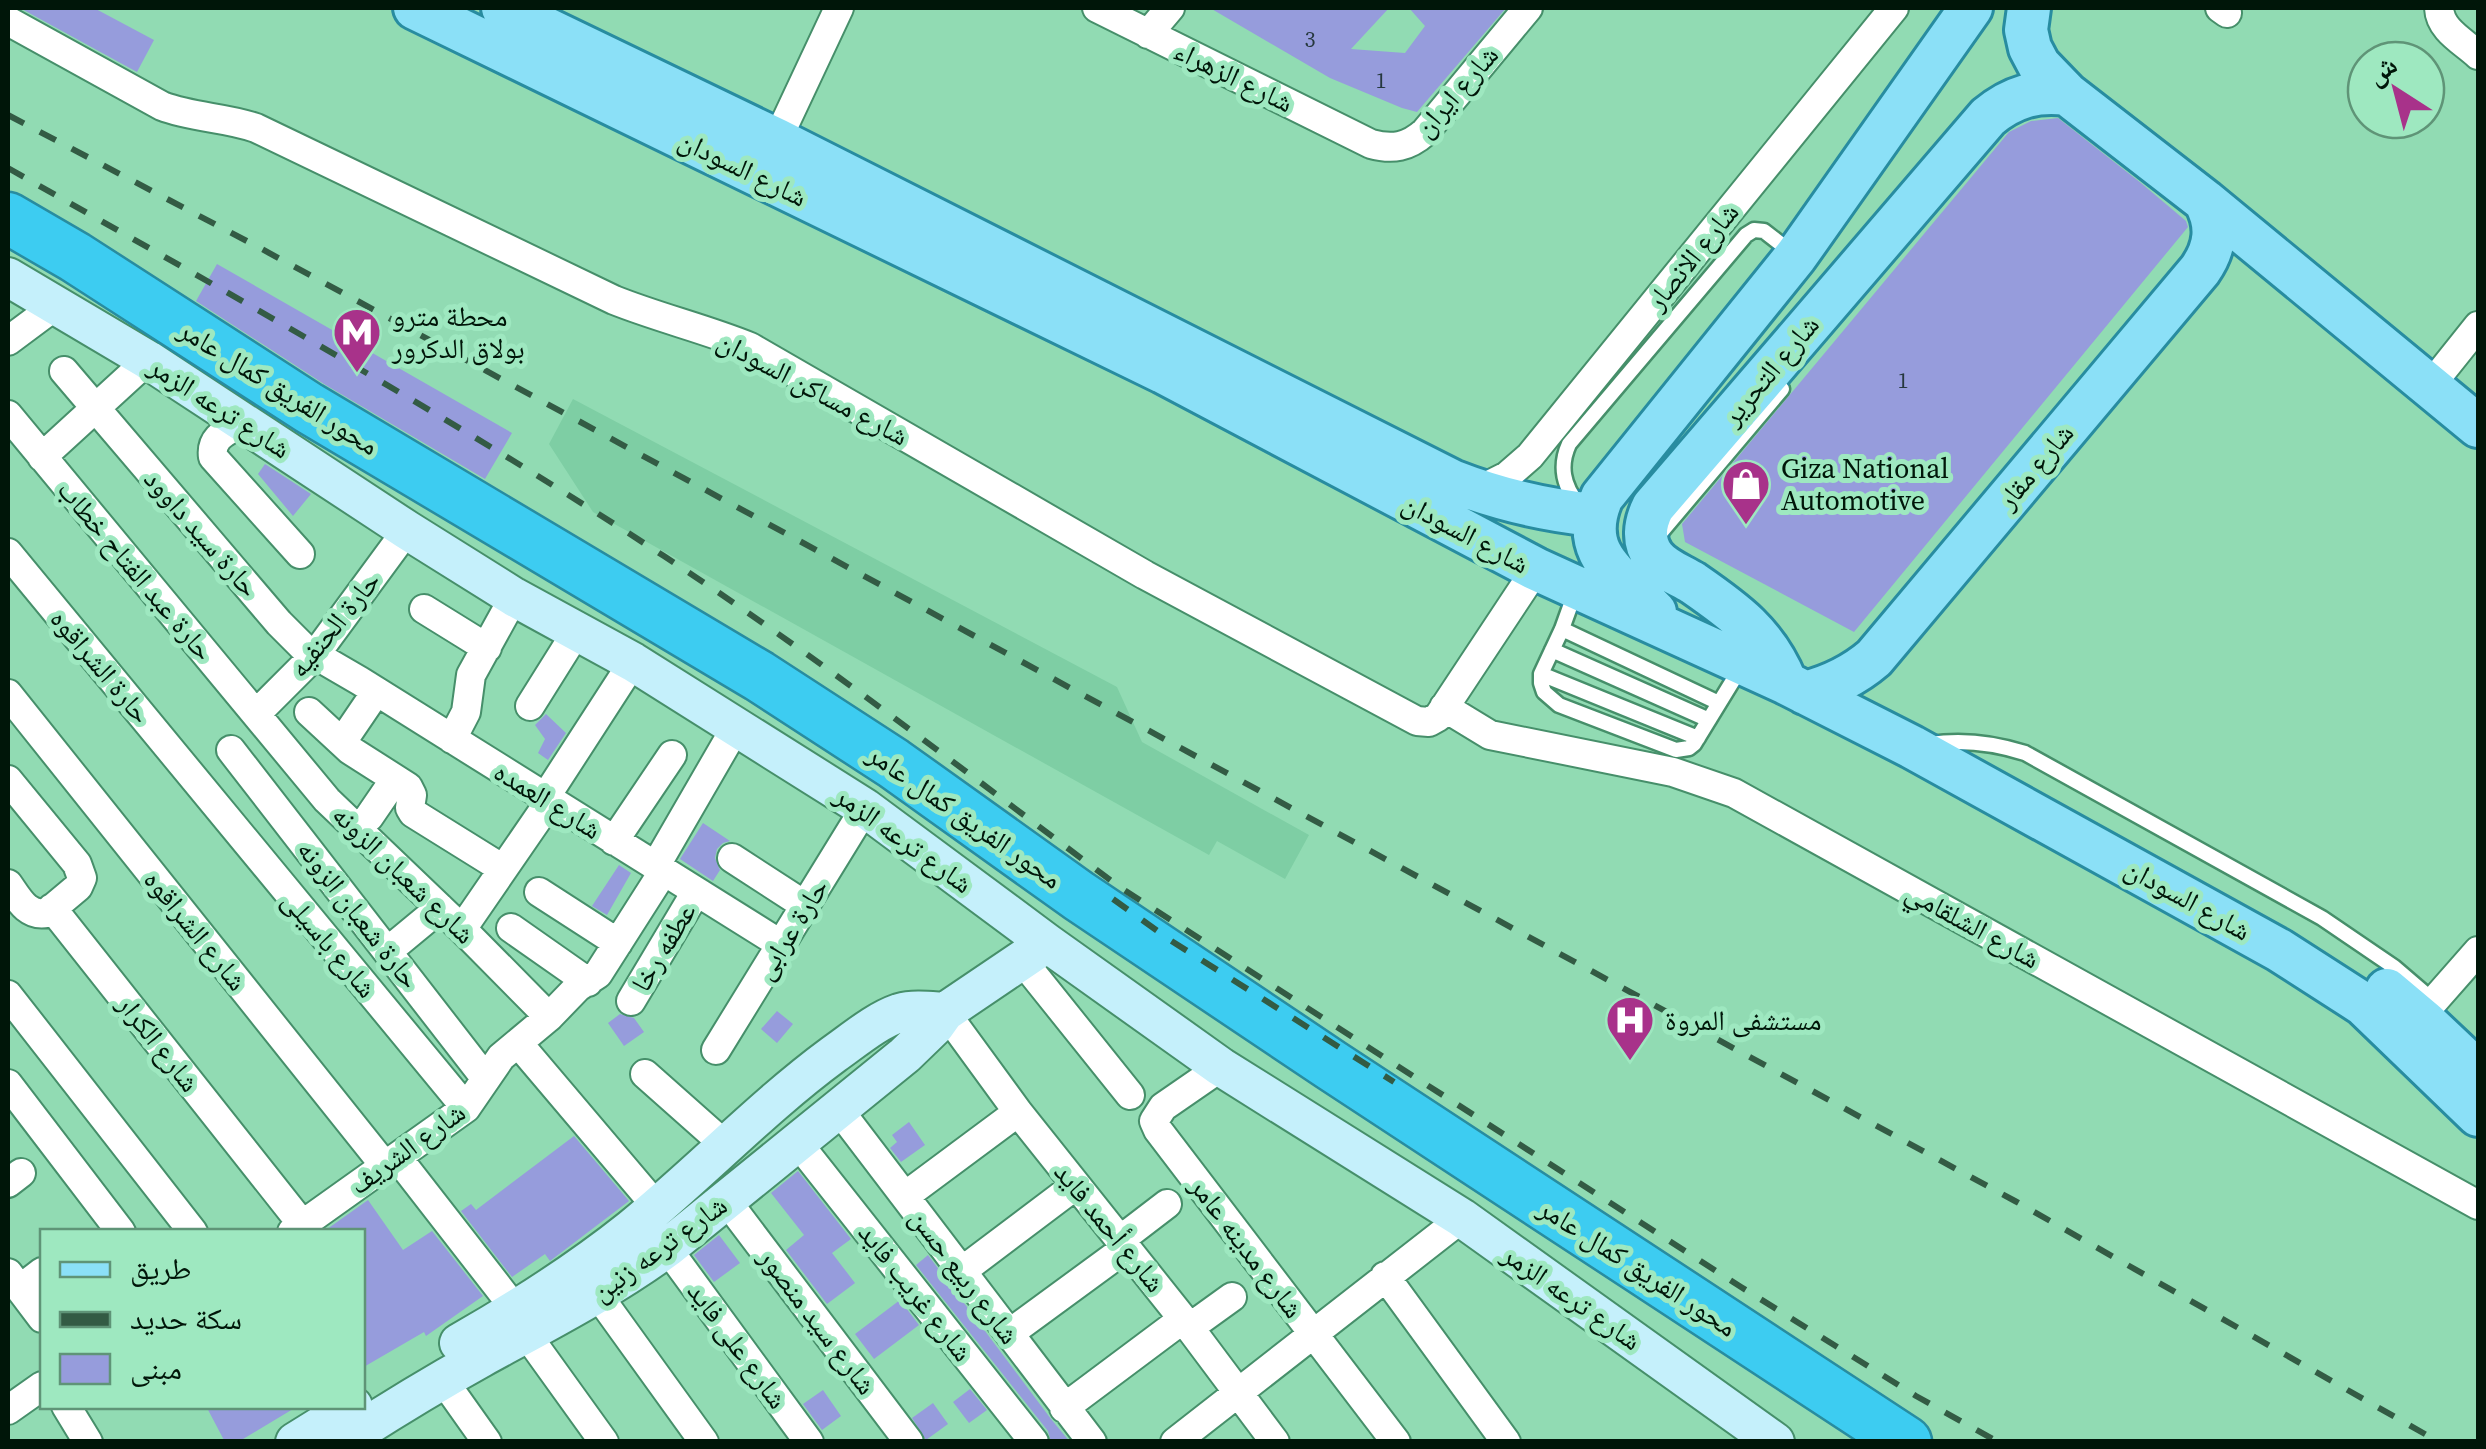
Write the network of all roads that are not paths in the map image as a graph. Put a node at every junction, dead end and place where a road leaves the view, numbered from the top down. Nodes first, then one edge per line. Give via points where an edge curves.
1 (415, 8) edge
2 (504, 8) edge
3 (839, 8) edge
4 (1098, 8) edge
5 (1170, 8) edge
6 (1528, 8) edge
7 (1894, 8) edge
8 (1972, 8) edge
9 (2029, 8) edge
10 (2439, 8) edge
11 (8, 21) edge
12 (1148, 34) junction
13 (2478, 54) edge
14 (2067, 94) junction
15 (776, 140) junction
16 (1371, 144) joint
17 (2205, 201) junction
18 (8, 218) edge
19 (1892, 235) junction
20 (8, 238) edge
21 (1796, 256) junction
22 (8, 277) edge
23 (54, 306) junction
24 (2478, 326) edge
25 (8, 341) edge
26 (148, 360) junction
27 (64, 371) dead end
28 (1793, 376) dead end
29 (2430, 386) junction
30 (94, 407) junction
31 (8, 415) edge
32 (244, 422) junction
33 (1738, 424) junction
34 (2478, 426) edge
35 (42, 457) junction
36 (1477, 491) junction
37 (1594, 515) junction
38 (407, 530) junction
39 (8, 553) edge
40 (300, 554) dead end
41 (1655, 556) junction
42 (1536, 570) junction
43 (1576, 589) junction
44 (514, 597) junction
45 (424, 610) dead end
46 (1671, 629) junction
47 (1562, 630) junction
48 (577, 631) junction
49 (486, 648) junction
50 (1552, 650) junction
51 (315, 655) junction
52 (633, 662) junction
53 (1744, 663) junction
54 (1541, 674) junction
55 (1795, 688) junction
56 (376, 692) junction
57 (8, 694) edge
58 (1719, 703) junction
59 (530, 706) dead end
60 (1444, 708) junction
61 (309, 712) dead end
62 (260, 719) junction
63 (1709, 720) junction
64 (736, 727) junction
65 (1698, 738) junction
66 (452, 739) junction
67 (342, 742) junction
68 (231, 750) junction
69 (672, 755) dead end
70 (1927, 755) junction
71 (194, 779) junction
72 (395, 779) junction
73 (8, 780) edge
74 (548, 799) junction
75 (865, 808) junction
76 (368, 818) dead end
77 (614, 841) junction
78 (732, 858) dead end
79 (503, 869) junction
80 (659, 869) junction
81 (8, 884) edge
82 (539, 892) dead end
83 (696, 892) junction
84 (806, 906) junction
85 (52, 908) junction
86 (440, 908) junction
87 (511, 928) dead end
88 (462, 929) junction
89 (618, 943) junction
90 (782, 945) junction
91 (388, 951) junction
92 (1034, 951) junction
93 (2478, 951) edge
94 (588, 982) junction
95 (8, 995) edge
96 (630, 1001) dead end
97 (2439, 1007) joint
98 (944, 1012) junction
99 (549, 1017) junction
100 (518, 1042) junction
101 (716, 1050) dead end
102 (1221, 1067) junction
103 (2478, 1072) edge
104 (645, 1074) dead end
105 (486, 1078) junction
106 (8, 1084) edge
107 (1130, 1095) dead end
108 (466, 1108) junction
109 (839, 1110) junction
110 (1018, 1112) junction
111 (2478, 1115) edge
112 (798, 1142) junction
113 (725, 1146) junction
114 (391, 1162) junction
115 (1076, 1185) junction
116 (904, 1196) junction
117 (726, 1200) junction
118 (1167, 1204) dead end
119 (2478, 1205) edge
120 (658, 1207) junction
121 (1462, 1218) junction
122 (297, 1228) edge
123 (119, 1229) edge
124 (191, 1229) edge
125 (1123, 1244) junction
126 (666, 1248) junction
127 (962, 1271) junction
128 (1385, 1276) junction
129 (23, 1278) edge
130 (598, 1295) junction
131 (1232, 1296) dead end
132 (40, 1314) edge
133 (522, 1322) junction
134 (1186, 1324) junction
135 (1010, 1333) junction
136 (1313, 1333) junction
137 (443, 1380) junction
138 (40, 1387) edge
139 (1238, 1392) junction
140 (1064, 1408) junction
141 (68, 1409) edge
142 (8, 1410) edge
143 (372, 1417) edge
144 (1755, 1437) edge
145 (88, 1442) edge
146 (295, 1442) edge
147 (342, 1442) edge
148 (487, 1442) edge
149 (604, 1442) edge
150 (704, 1442) edge
151 (809, 1442) edge
152 (910, 1442) edge
153 (1034, 1442) edge
154 (1092, 1442) edge
155 (1175, 1442) edge
156 (1276, 1442) edge
157 (1396, 1442) edge
158 (1506, 1442) edge
159 (1862, 1442) edge
160 (1906, 1442) edge

1 - 42 main road, شارع السودان via 1163,372
2 - 15 main road, شارع السودان
3 - 15 street
4 - 12 street, شارع الزهراء
5 - 12 street
6 - 16 street, شارع ايران via 1425,132 1400,147
7 - 36 street, شارع الانصار via 1530,456
8 - 21 main road, شارع التحرير
9 - 14 main road via 2030,48
10 - 13 street via 2444,26
11 - 60 street, شارع مساكن السودان via 162,106 256,128 614,300 750,347 1145,575 1417,721 1429,722
12 - 16 street, شارع الزهراء
14 - 17 main road
14 - 19 main road, شارع التحرير via 2024,95 1999,108
15 - 36 main road, شارع السودان
17 - 29 main road
17 - 55 main road, شارع مقار via 2214,236 2200,270 1874,658 1840,681
18 - 160 highway, محور الفريق كمال عامر via 309,408 759,676 1316,1055
19 - 21 main road via 1846,254
19 - 33 main road, شارع التحرير
20 - 159 highway, محور الفريق كمال عامر via 882,784
21 - 37 main road, شارع التحرير via 1612,483
21 - 37 lane via 1764,231 1750,232 1570,444 1566,482
22 - 23 main road, شارع ترعه الزمر
23 - 25 street
23 - 26 main road, شارع ترعه الزمر
24 - 29 street
26 - 30 street
26 - 32 main road, شارع ترعه الزمر
27 - 30 street, حارة سيد داوود
28 - 33 lane
29 - 34 main road
30 - 35 street
30 - 51 street, حارة سيد داوود via 292,638
31 - 35 street, حارة عبد الفتاح خطاب
32 - 38 main road, شارع ترعه الزمر
32 - 40 street via 219,436 213,457
33 - 41 main road, شارع التحرير via 1653,506 1646,526
35 - 62 street, حارة عبد الفتاح خطاب
36 - 37 main road, شارع السودان
37 - 46 main road via 1593,534 1608,567
38 - 44 main road, شارع ترعه الزمر
38 - 51 street, حارة الحنفيه
39 - 71 street, حارة الشراقوه
41 - 46 main road via 1671,596
41 - 55 main road via 1749,625
42 - 43 main road, شارع السودان
42 - 60 street
43 - 46 main road, شارع السودان
43 - 47 lane
44 - 48 main road, شارع ترعه الزمر
44 - 49 street
45 - 49 street
46 - 53 main road, شارع السودان
47 - 50 lane
47 - 58 lane
48 - 52 main road, شارع ترعه الزمر
48 - 59 street
49 - 66 street
50 - 54 lane
50 - 63 lane
51 - 56 street, شارع العمده
51 - 62 street, حارة الحنفيه
52 - 64 main road, شارع ترعه الزمر
52 - 74 street
53 - 55 main road, شارع السودان
53 - 58 lane
54 - 65 lane
54 - 65 lane via 1544,692 1559,704 1676,750
55 - 70 main road, شارع السودان
56 - 66 street, شارع العمده
56 - 67 street
57 - 114 street, شارع الشراقوه
58 - 63 lane
60 - 119 street, شارع الشلقامي via 1508,740 1673,772 1734,793
61 - 67 street
62 - 68 street, حارة الحنفيه
62 - 86 street, شارع شعبان الزونه via 342,816
63 - 65 lane
64 - 75 main road, شارع ترعه الزمر
64 - 80 street, شارع الشريف
66 - 74 street, شارع العمده
67 - 72 street
68 - 71 street, حارة الحنفيه
68 - 91 street, حارة شعبان الزونه
69 - 77 street
70 - 97 lane via 1960,741 2025,753 2322,918
70 - 103 main road via 1995,768 2317,942 2390,992
70 - 111 main road, شارع السودان via 2335,984
71 - 108 street, شارع باسيلى
72 - 76 street
72 - 79 street via 410,789 414,812
73 - 85 street via 82,873 78,887
74 - 77 street, شارع العمده
74 - 79 street
75 - 84 street, حارة عرابى
75 - 92 main road, شارع ترعه الزمر
77 - 80 street, شارع العمده
78 - 84 street
79 - 88 street
80 - 83 street, شارع العمده
80 - 89 street, شارع الشريف
81 - 85 street, شارع الكرار via 34,914
82 - 89 street
83 - 90 street, شارع العمده
83 - 96 street, عطفه رخا
84 - 90 street, حارة عرابى
85 - 122 street, شارع الكرار
86 - 88 street, شارع شعبان الزونه
86 - 91 street
87 - 94 street
88 - 99 street, شارع شعبان الزونه
89 - 94 street, شارع الشريف
90 - 101 street, حارة عرابى
91 - 105 street, حارة شعبان الزونه
92 - 98 main road, شارع ترعه زنين
92 - 102 main road, شارع ترعه الزمر
92 - 107 street
93 - 97 street
94 - 99 street, شارع الشريف
95 - 124 street
98 - 109 main road, شارع ترعه زنين
98 - 110 street, شارع أحمد فايد
98 - 113 main road, شارع ترعه زنين via 916,1010 880,1022 784,1092
99 - 100 street, شارع الشريف
100 - 105 street, شارع الشريف
100 - 120 street
102 - 121 main road, شارع ترعه الزمر
102 - 136 street, شارع مدينه عامر via 1163,1107 1154,1121
104 - 113 street
105 - 108 street, شارع الشريف
106 - 123 street
108 - 114 street, شارع الشريف
109 - 112 main road, شارع ترعه زنين
109 - 116 street, شارع ربيع حسن
110 - 115 street, شارع أحمد فايد
110 - 116 street
112 - 117 main road, شارع ترعه زنين
112 - 153 street, شارع غريب فايد
113 - 120 main road, شارع ترعه زنين
114 - 122 street, شارع الشريف
114 - 133 street, شارع الشراقوه
115 - 125 street, شارع أحمد فايد
115 - 127 street
116 - 127 street, شارع ربيع حسن
117 - 126 main road, شارع ترعه زنين
117 - 152 street, شارع سيد منصور
118 - 125 street
120 - 133 main road, شارع ترعه زنين
121 - 128 street
121 - 144 main road, شارع ترعه الزمر
125 - 134 street, شارع أحمد فايد
125 - 135 street
126 - 130 main road, شارع ترعه زنين
126 - 151 street, شارع على فايد
127 - 135 street, شارع ربيع حسن
128 - 136 street
128 - 158 street
129 - 132 street
130 - 133 main road, شارع ترعه زنين
130 - 150 street
131 - 134 street
133 - 137 main road, شارع ترعه زنين
133 - 143 main road, شارع ترعه زنين
133 - 149 street, شارع الشراقوه
134 - 139 street, شارع أحمد فايد
134 - 140 street
135 - 140 street, شارع ربيع حسن
136 - 139 street
136 - 157 street, شارع مدينه عامر
137 - 143 main road, شارع ترعه زنين
137 - 148 street
138 - 142 street
139 - 155 street
139 - 156 street, شارع أحمد فايد
140 - 154 street, شارع ربيع حسن
141 - 145 street
143 - 146 main road, شارع ترعه زنين
143 - 147 main road, شارع ترعه زنين

